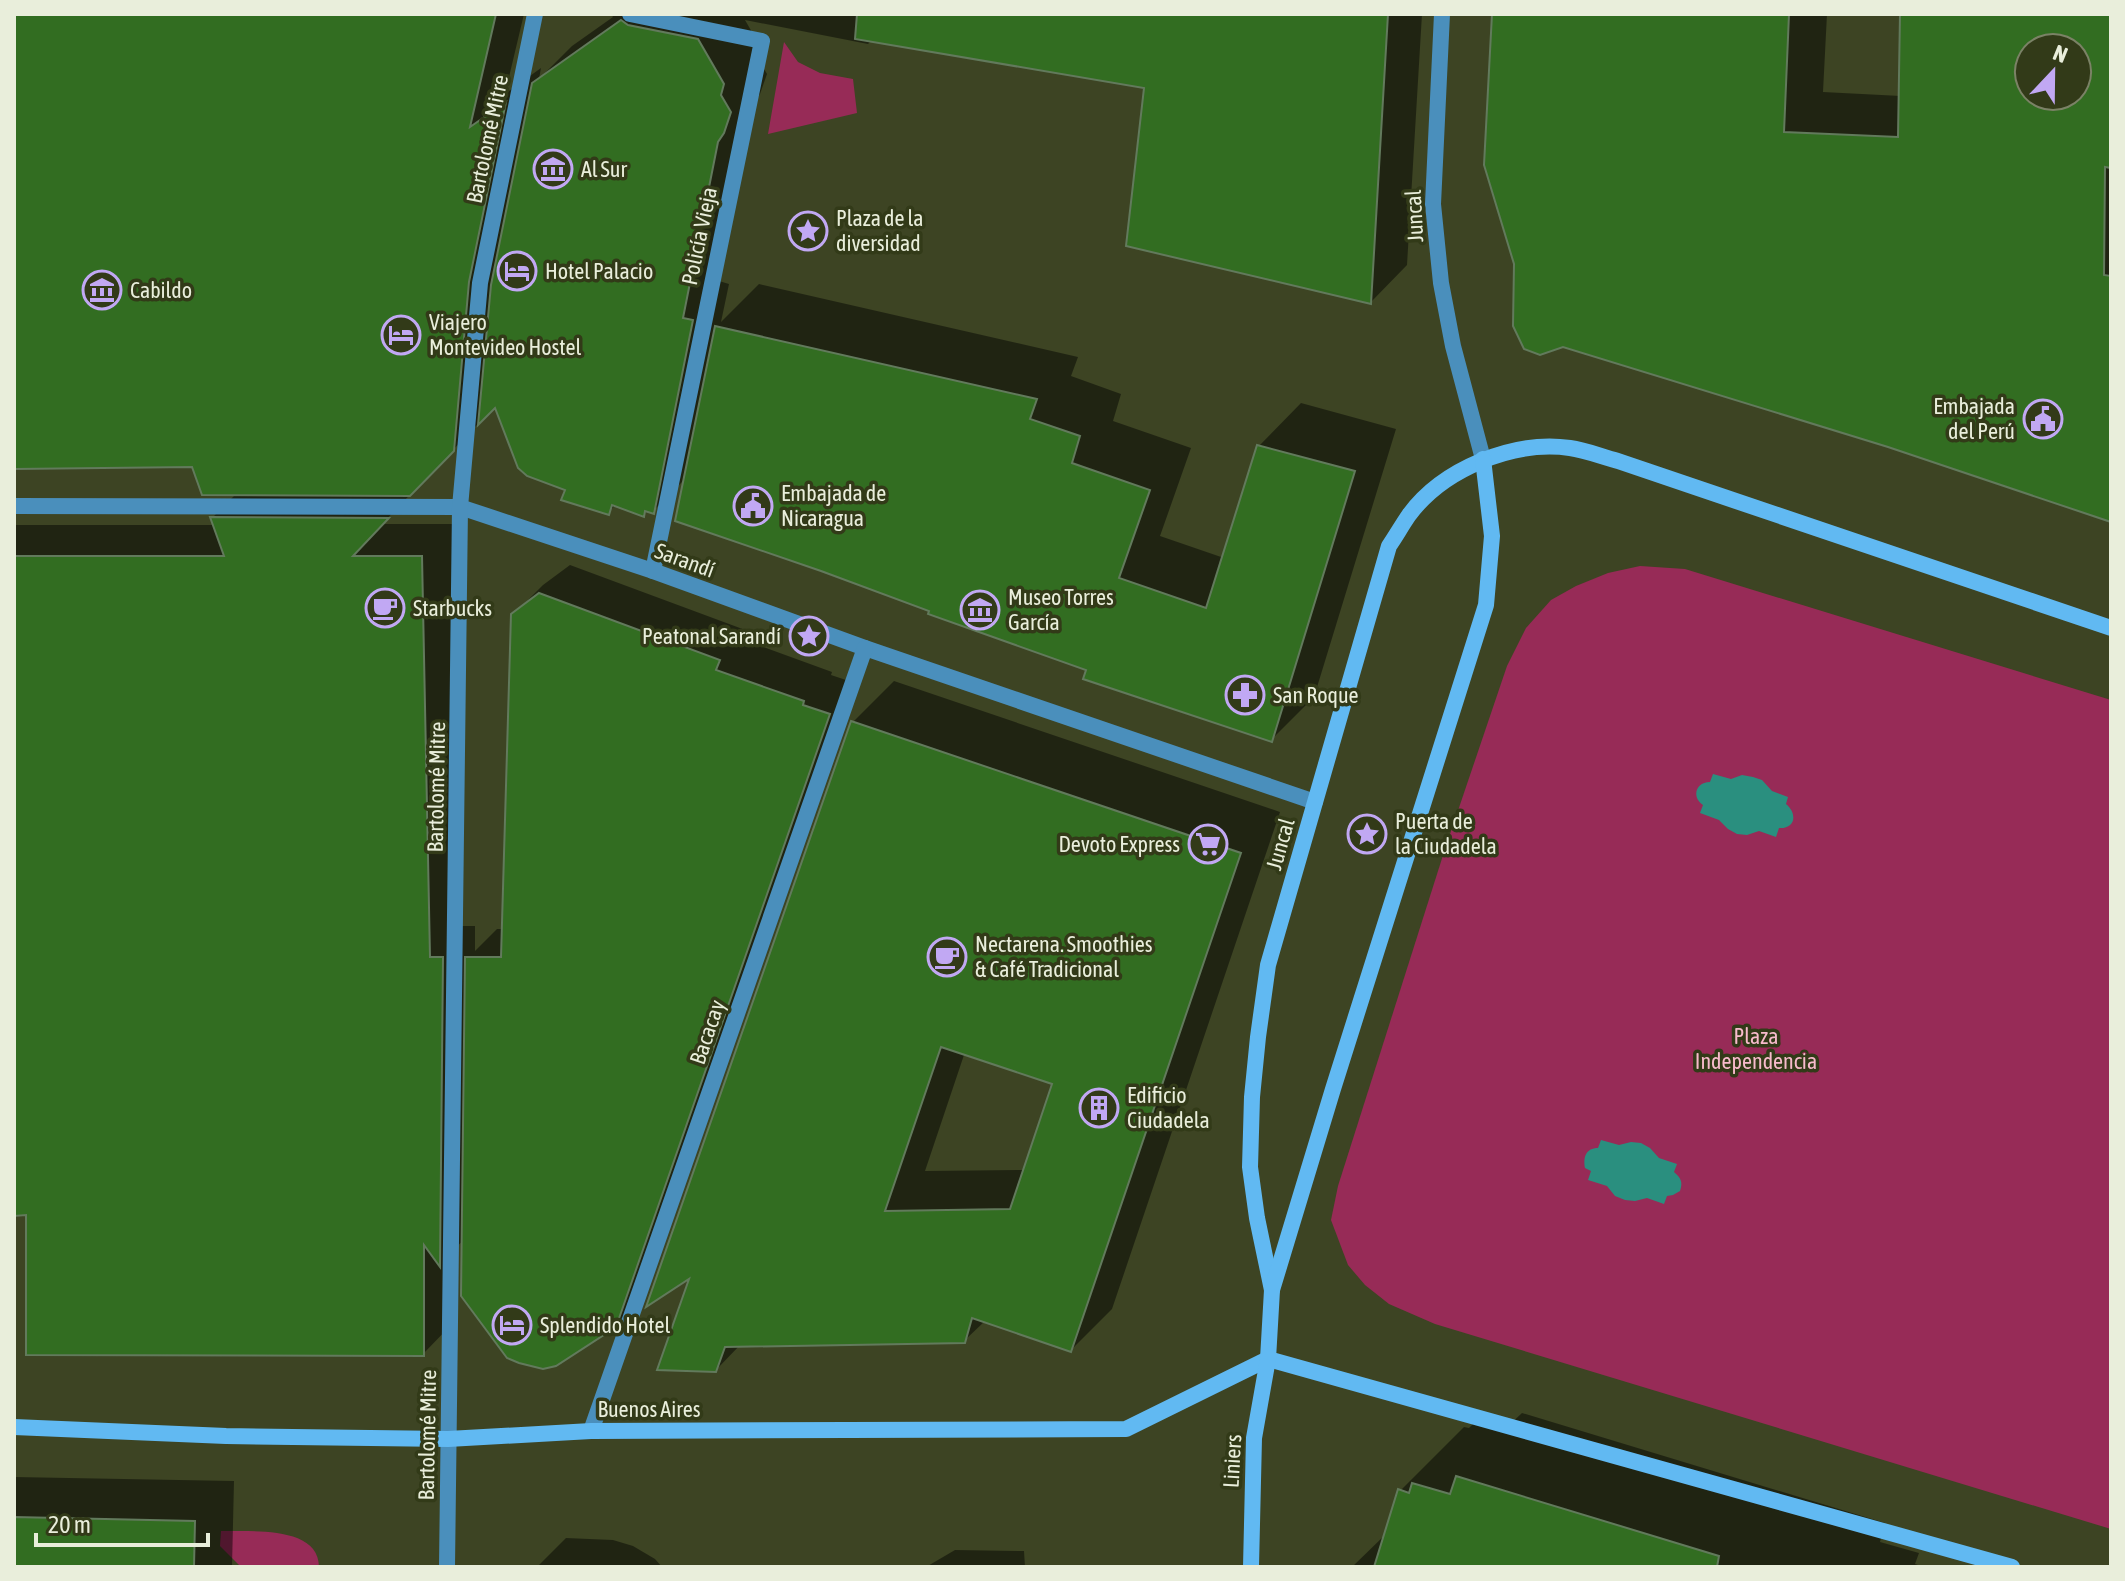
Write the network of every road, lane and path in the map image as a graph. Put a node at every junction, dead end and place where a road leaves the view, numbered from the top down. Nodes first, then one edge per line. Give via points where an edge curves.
1 (535, 14) edge
2 (630, 14) edge
3 (1442, 14) edge
4 (1483, 459) junction
5 (14, 506) edge
6 (460, 507) junction
7 (653, 571) junction
8 (2111, 628) edge
9 (865, 648) junction
10 (1315, 802) junction
11 (1272, 1290) junction
12 (1268, 1359) junction
13 (14, 1427) edge
14 (591, 1431) junction
15 (448, 1439) junction
16 (447, 1567) edge
17 (1251, 1567) edge
18 (2010, 1567) edge

1 - 6 street, Bartolomé Mitre via 480,283
2 - 7 street, Policía Vieja via 762,41
3 - 4 street, Juncal via 1433,204 1453,346
4 - 8 street via 1523,448 1569,448 1618,461
4 - 10 street, Juncal via 1442,483 1410,513 1389,546
4 - 11 street, Juncal via 1492,536 1486,605
5 - 6 street, Sarandí
6 - 7 street, Sarandí
6 - 15 street, Bartolomé Mitre
7 - 9 street, Sarandí
9 - 10 street, Sarandí
9 - 14 street, Bacacay
10 - 11 street, Juncal via 1268,965 1253,1082 1250,1167
11 - 12 street, Juncal
12 - 14 street, Buenos Aires via 1126,1429
12 - 17 street, Liniers via 1254,1438
12 - 18 street
13 - 15 street, Buenos Aires
14 - 15 street, Buenos Aires
15 - 16 street, Bartolomé Mitre

